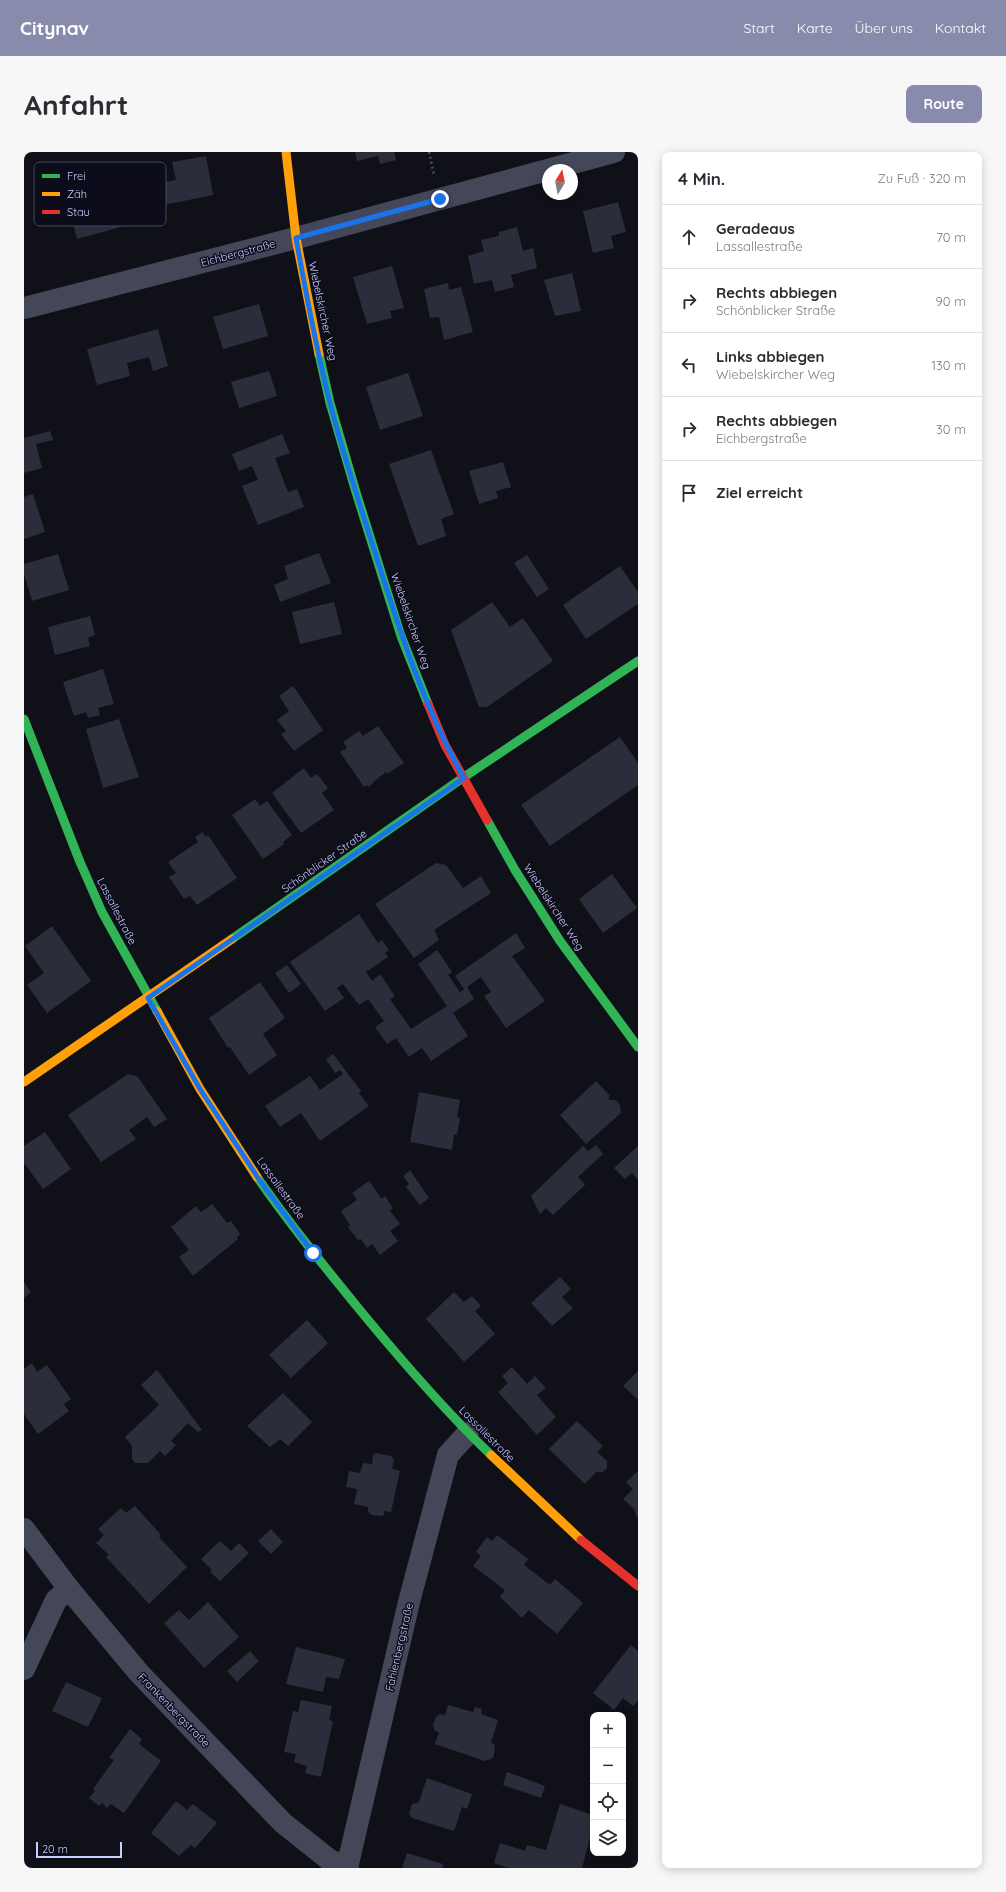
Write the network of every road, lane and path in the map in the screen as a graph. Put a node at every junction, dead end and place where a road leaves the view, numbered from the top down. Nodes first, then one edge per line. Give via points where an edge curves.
1 (286, 152) edge
2 (614, 152) edge
3 (296, 238) junction
4 (24, 308) edge
5 (638, 661) edge
6 (24, 719) edge
7 (464, 778) junction
8 (148, 998) junction
9 (638, 1047) edge
10 (24, 1082) edge
11 (468, 1434) junction
12 (24, 1529) edge
13 (638, 1586) edge
14 (69, 1589) junction
15 (24, 1669) edge
16 (348, 1867) edge

1 - 3 street, Wiebelskircher Weg
2 - 3 street, Eichbergstraße
3 - 4 street, Eichbergstraße
3 - 7 street, Wiebelskircher Weg via 330,403 357,496 401,636 445,745
5 - 7 street, Schönblicker Straße
6 - 8 street, Lassallestraße via 89,884
7 - 8 street, Schönblicker Straße
7 - 9 street, Wiebelskircher Weg via 515,870 560,941
8 - 10 street, Schönblicker Straße
8 - 11 street, Lassallestraße via 200,1089 258,1178 313,1253 395,1353
11 - 13 street, Lassallestraße via 572,1533
11 - 16 street, Fahlenbergstraße via 448,1455 409,1602
12 - 14 street, Frankenbergstraße
14 - 15 street via 56,1600
14 - 16 street, Frankenbergstraße via 139,1673 283,1824 331,1861

